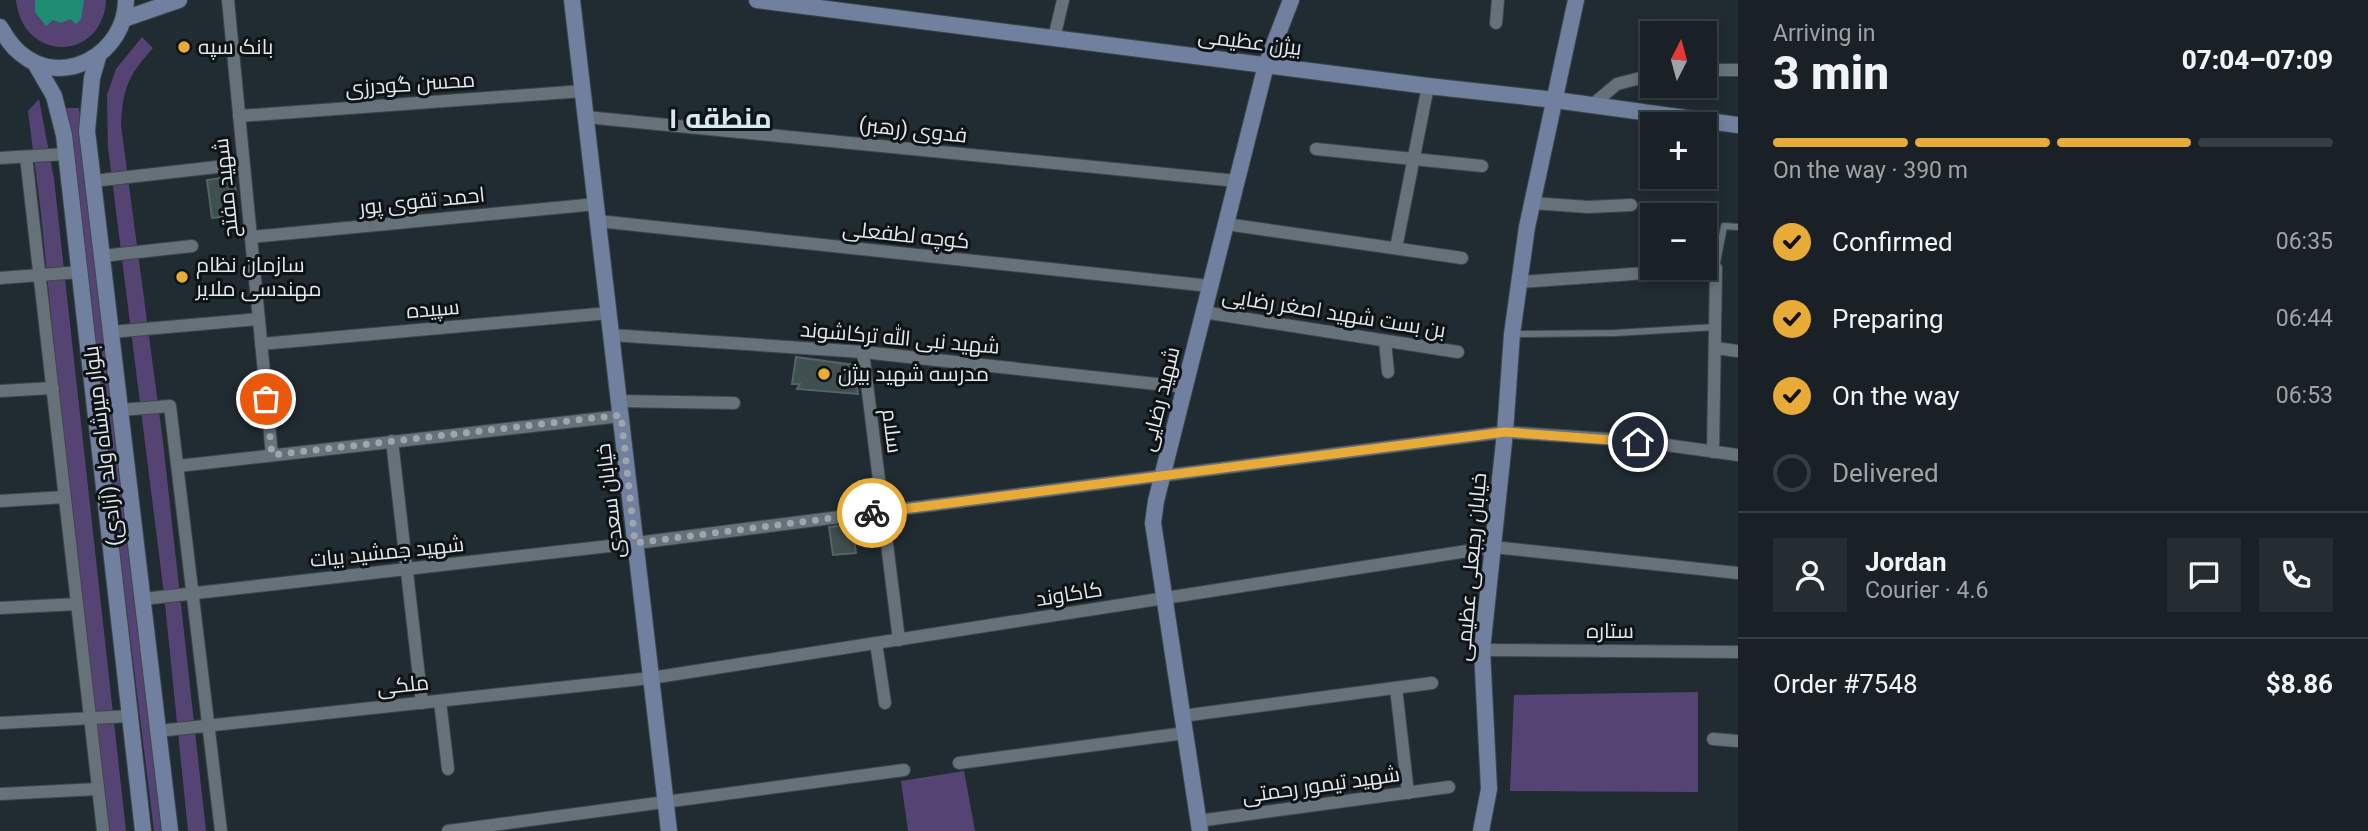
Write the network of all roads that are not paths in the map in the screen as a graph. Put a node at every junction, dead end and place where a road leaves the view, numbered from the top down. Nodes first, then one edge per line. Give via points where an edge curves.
1 (126, 0) edge
2 (179, 0) edge
3 (228, 0) edge
4 (572, 0) edge
5 (757, 0) edge
6 (1063, 0) edge
7 (1291, 0) edge
8 (1499, 0) edge
9 (1576, 0) edge
10 (831, 5) edge
11 (124, 19) junction
12 (1496, 23) dead end
13 (0, 27) edge
14 (1054, 38) junction
15 (5, 42) edge
16 (98, 57) junction
17 (35, 63) junction
18 (1266, 65) junction
19 (1738, 69) edge
20 (1717, 70) edge
21 (1640, 78) edge
22 (1428, 86) junction
23 (583, 91) junction
24 (1555, 100) junction
25 (1592, 105) junction
26 (239, 116) junction
27 (586, 117) junction
28 (1738, 125) edge
29 (1316, 149) dead end
30 (66, 154) junction
31 (26, 157) junction
32 (0, 159) edge
33 (1413, 159) junction
34 (243, 164) junction
35 (1482, 166) dead end
36 (93, 181) junction
37 (1237, 181) junction
38 (1532, 203) junction
39 (596, 204) junction
40 (1631, 205) dead end
41 (598, 221) junction
42 (1226, 224) junction
43 (1738, 227) edge
44 (251, 237) junction
45 (192, 246) dead end
46 (1396, 248) junction
47 (102, 256) junction
48 (1462, 258) dead end
49 (1717, 263) edge
50 (80, 272) junction
51 (1640, 272) edge
52 (40, 275) junction
53 (0, 278) edge
54 (1716, 280) edge
55 (1519, 282) junction
56 (1210, 286) junction
57 (1203, 312) junction
58 (609, 313) junction
59 (259, 319) junction
60 (1717, 327) junction
61 (111, 332) junction
62 (1512, 334) junction
63 (611, 335) junction
64 (1385, 341) junction
65 (261, 344) junction
66 (1715, 348) junction
67 (1738, 351) edge
68 (863, 352) junction
69 (1458, 352) dead end
70 (1388, 372) dead end
71 (1184, 387) junction
72 (52, 388) junction
73 (0, 390) edge
74 (734, 403) dead end
75 (620, 408) junction
76 (120, 410) junction
77 (1505, 432) junction
78 (392, 441) junction
79 (1713, 452) junction
80 (272, 455) junction
81 (1738, 455) edge
82 (178, 466) junction
83 (1162, 475) junction
84 (65, 496) junction
85 (0, 501) edge
86 (883, 511) junction
87 (635, 543) junction
88 (1493, 547) junction
89 (407, 569) junction
90 (1738, 573) edge
91 (192, 593) junction
92 (1165, 598) junction
93 (143, 599) junction
94 (77, 604) junction
95 (0, 608) edge
96 (900, 640) junction
97 (876, 643) junction
98 (1482, 650) junction
99 (1738, 652) edge
100 (651, 678) junction
101 (1432, 683) dead end
102 (1396, 688) junction
103 (440, 701) junction
104 (422, 703) junction
105 (885, 703) dead end
106 (130, 716) junction
107 (1182, 716) junction
108 (90, 719) junction
109 (0, 723) edge
110 (209, 725) junction
111 (158, 730) junction
112 (1185, 733) junction
113 (1713, 739) dead end
114 (1738, 741) edge
115 (959, 763) dead end
116 (448, 769) dead end
117 (904, 770) dead end
118 (1449, 787) dead end
119 (98, 789) junction
120 (1408, 793) junction
121 (0, 794) edge
122 (666, 802) junction
123 (1199, 826) edge
124 (103, 831) edge
125 (143, 831) edge
126 (170, 831) edge
127 (221, 831) edge
128 (448, 831) edge
129 (669, 831) edge
130 (1481, 831) edge

1 - 11 main road
2 - 11 main road
3 - 26 street, شهید مفتح
4 - 23 main road, خیابان سعدی
5 - 10 main road, بیژن عظیمی
6 - 14 street
7 - 18 main road, شهید رضایی
8 - 12 street
9 - 24 main road, خیابان رجبعلی عظیمی
10 - 14 main road, بیژن عظیمی
11 - 16 main road via 119,33
13 - 15 main road
14 - 18 main road, بیژن عظیمی
15 - 17 main road
16 - 17 main road via 74,67
16 - 36 main road, بلوار میرشاه ولد (آزادی) via 87,131
17 - 30 main road, بلوار میرشاه ولد (آزادی) via 54,96
18 - 22 main road, بیژن عظیمی
18 - 37 main road, شهید رضایی
19 - 20 street
21 - 25 street via 1617,84
22 - 24 main road, بیژن عظیمی
22 - 33 street
23 - 26 street, محسن گودرزی
23 - 27 main road, خیابان سعدی
24 - 25 main road, بیژن عظیمی
24 - 38 main road, خیابان رجبعلی عظیمی
25 - 28 main road, بیژن عظیمی
26 - 34 street, شهید مفتح
27 - 37 street, فدوی (رهبر)
27 - 39 main road, خیابان سعدی
29 - 33 street
30 - 31 street
30 - 50 main road, بلوار میرشاه ولد (آزادی)
31 - 32 street
31 - 52 street
33 - 35 street
33 - 46 street
34 - 36 street
34 - 44 street, شهید مفتح
36 - 47 main road, بلوار میرشاه ولد (آزادی)
37 - 42 main road, شهید رضایی
38 - 40 street
38 - 55 main road, خیابان رجبعلی عظیمی
39 - 41 main road, خیابان سعدی
39 - 44 street, احمد تقوی پور
41 - 56 street, کوچه لطفعلی
41 - 58 main road, خیابان سعدی
42 - 46 street
42 - 56 main road, شهید رضایی
43 - 49 lane via 1724,226
44 - 59 street, شهید مفتح
45 - 47 street
46 - 48 street
47 - 61 main road, بلوار میرشاه ولد (آزادی)
50 - 52 street
50 - 106 main road, بلوار میرشاه ولد (آزادی)
51 - 55 street
52 - 53 street
52 - 72 street
54 - 60 street
55 - 62 main road, خیابان رجبعلی عظیمی
56 - 57 main road, شهید رضایی
57 - 64 street, بن بست شهید اصغر رضایی
57 - 71 main road, شهید رضایی
58 - 63 main road, خیابان سعدی
58 - 65 street, سپیده
59 - 61 street
59 - 65 street, شهید مفتح
60 - 62 lane
60 - 66 street
61 - 76 main road, بلوار میرشاه ولد (آزادی)
62 - 77 main road, خیابان رجبعلی عظیمی
63 - 68 street, شهید نبی الله ترکاشوند
63 - 75 main road, خیابان سعدی
64 - 69 street, بن بست شهید اصغر رضایی
64 - 70 street
65 - 80 street, شهید مفتح
66 - 67 street
66 - 79 street
68 - 71 street, شهید نبی الله ترکاشوند
68 - 86 street, سلام
71 - 83 main road, شهید رضایی
72 - 73 street
72 - 84 street
74 - 75 street
75 - 78 street
75 - 87 main road, خیابان سعدی
76 - 82 street via 170,406
76 - 93 main road, بلوار میرشاه ولد (آزادی)
77 - 79 street, شهید جمشید بیات
77 - 83 street, شهید جمشید بیات
77 - 88 main road, خیابان رجبعلی عظیمی
78 - 80 street
78 - 89 street
79 - 81 street, شهید جمشید بیات
80 - 82 street
82 - 91 street
83 - 86 street, شهید جمشید بیات
83 - 92 main road, شهید رضایی via 1153,523
84 - 85 street
84 - 94 street
86 - 87 street, شهید جمشید بیات
86 - 96 street, سلام
87 - 89 street, شهید جمشید بیات
87 - 100 main road, خیابان سعدی
88 - 90 street, کاکاوند
88 - 92 street, کاکاوند
88 - 98 main road, خیابان رجبعلی عظیمی
89 - 91 street, شهید جمشید بیات
89 - 104 street
91 - 93 street, شهید جمشید بیات
91 - 110 street
92 - 96 street, کاکاوند
92 - 107 main road, شهید رضایی
93 - 111 main road, بلوار میرشاه ولد (آزادی)
94 - 95 street
94 - 108 street
96 - 97 street, کاکاوند
97 - 100 street, کاکاوند
97 - 105 street
98 - 99 street, ستاره
98 - 130 main road, خیابان رجبعلی عظیمی via 1489,789
100 - 103 street, ملکی
100 - 122 main road, خیابان سعدی
101 - 102 street
102 - 107 street
102 - 120 street
103 - 104 street, ملکی
103 - 116 street
104 - 110 street, ملکی
106 - 108 street
106 - 125 main road, بلوار میرشاه ولد (آزادی)
107 - 112 main road, شهید رضایی
108 - 109 street
108 - 119 street
110 - 111 street, ملکی
110 - 127 street
111 - 126 main road, بلوار میرشاه ولد (آزادی)
112 - 115 street
112 - 123 main road, شهید رضایی
113 - 114 street
117 - 122 street
118 - 120 street, شهید تیمور رحمتی
119 - 121 street
119 - 124 street
120 - 123 street, شهید تیمور رحمتی
122 - 128 street
122 - 129 main road, خیابان سعدی

